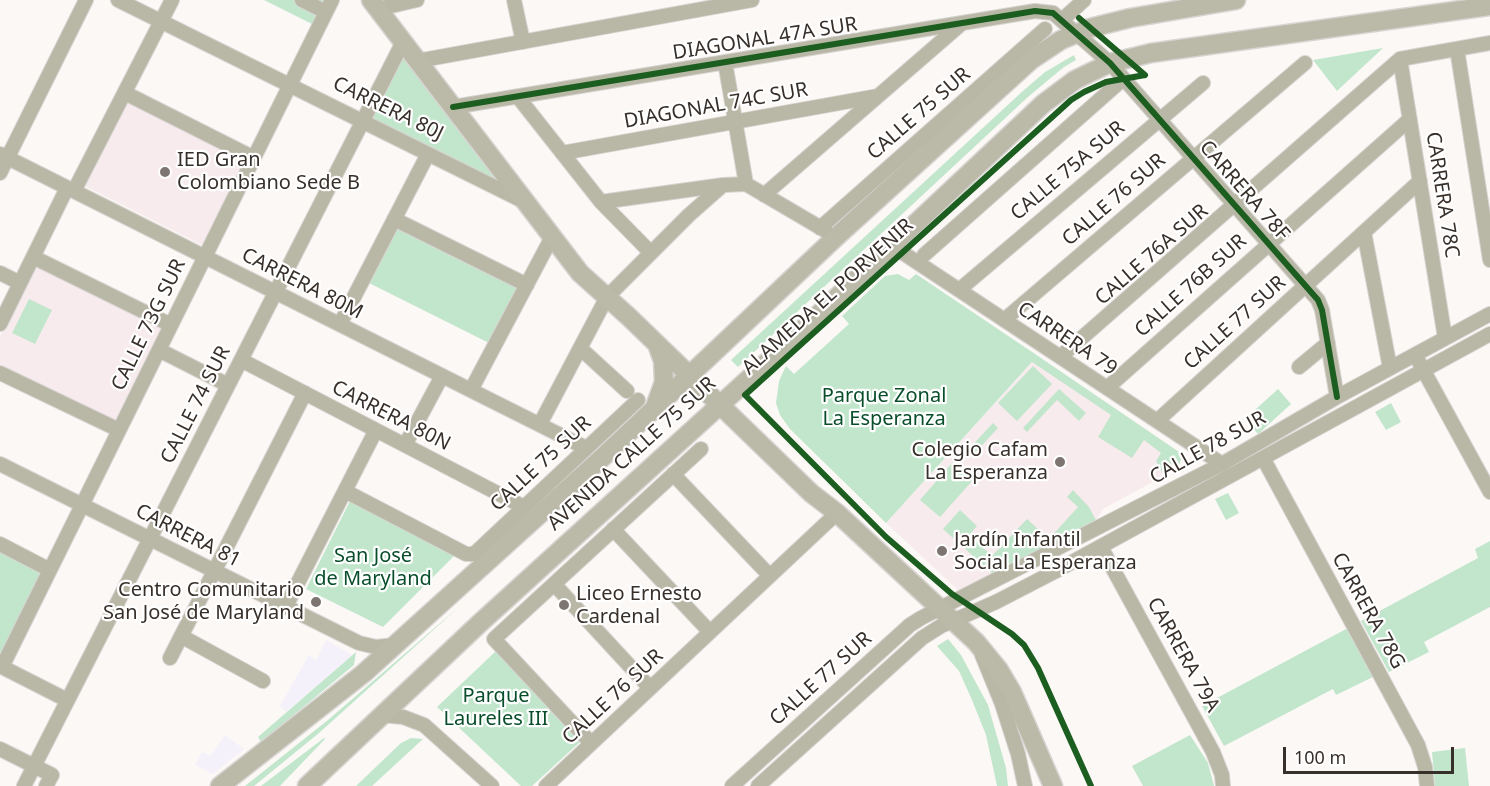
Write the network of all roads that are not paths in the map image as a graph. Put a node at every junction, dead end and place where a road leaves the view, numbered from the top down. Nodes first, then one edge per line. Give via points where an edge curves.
1 (86, 0) edge
2 (118, 0) edge
3 (172, 0) edge
4 (302, 0) edge
5 (417, 0) edge
6 (514, 0) edge
7 (752, 0) edge
8 (1084, 0) edge
9 (1236, 0) edge
10 (374, 4) edge
11 (329, 6) edge
12 (1490, 6) edge
13 (161, 21) junction
14 (962, 23) junction
15 (1069, 26) junction
16 (1045, 29) dead end
17 (403, 42) junction
18 (523, 42) junction
19 (1490, 44) edge
20 (1457, 49) junction
21 (1400, 59) junction
22 (417, 61) junction
23 (725, 62) junction
24 (1110, 63) junction
25 (1305, 63) dead end
26 (1123, 79) junction
27 (1203, 82) dead end
28 (290, 85) junction
29 (125, 93) junction
30 (518, 96) junction
31 (878, 96) junction
32 (453, 107) junction
33 (1410, 118) junction
34 (1159, 120) junction
35 (362, 121) junction
36 (735, 122) junction
37 (562, 153) junction
38 (428, 154) junction
39 (4, 156) edge
40 (254, 158) junction
41 (1193, 158) junction
42 (0, 173) edge
43 (1420, 181) junction
44 (746, 184) junction
45 (723, 185) junction
46 (71, 190) junction
47 (765, 195) junction
48 (525, 202) junction
49 (601, 202) junction
50 (1234, 205) junction
51 (394, 219) junction
52 (820, 228) junction
53 (1364, 232) junction
54 (552, 237) junction
55 (836, 237) junction
56 (1268, 244) junction
57 (891, 245) junction
58 (651, 253) junction
59 (924, 255) dead end
60 (33, 257) junction
61 (205, 257) junction
62 (1490, 260) edge
63 (0, 273) edge
64 (21, 283) junction
65 (527, 285) junction
66 (1305, 286) junction
67 (958, 290) junction
68 (275, 292) junction
69 (607, 297) junction
70 (1490, 314) edge
71 (1004, 320) junction
72 (0, 324) edge
73 (340, 324) junction
74 (171, 325) junction
75 (1490, 334) edge
76 (1445, 338) junction
77 (1328, 343) junction
78 (658, 346) junction
79 (580, 348) junction
80 (159, 350) junction
81 (1415, 355) junction
82 (1060, 357) junction
83 (241, 360) junction
84 (1299, 367) dead end
85 (1390, 368) junction
86 (1423, 370) junction
87 (0, 373) edge
88 (692, 373) junction
89 (442, 376) junction
90 (228, 385) junction
91 (1107, 388) junction
92 (471, 390) junction
93 (305, 393) junction
94 (1337, 397) junction
95 (722, 402) junction
96 (654, 408) junction
97 (1157, 421) junction
98 (540, 424) junction
99 (694, 428) junction
100 (119, 430) junction
101 (376, 430) junction
102 (747, 432) junction
103 (405, 445) junction
104 (586, 448) junction
105 (701, 449) dead end
106 (1263, 458) junction
107 (0, 464) edge
108 (1222, 464) junction
109 (673, 474) junction
110 (345, 491) junction
111 (1490, 492) edge
112 (82, 505) junction
113 (524, 507) junction
114 (837, 513) junction
115 (613, 529) junction
116 (150, 538) junction
117 (0, 544) edge
118 (1101, 547) junction
119 (50, 570) junction
120 (215, 571) junction
121 (770, 576) junction
122 (554, 584) junction
123 (286, 606) junction
124 (947, 614) junction
125 (710, 632) junction
126 (181, 636) junction
127 (976, 642) junction
128 (359, 643) junction
129 (395, 645) junction
130 (170, 658) dead end
131 (1, 666) edge
132 (364, 673) junction
133 (262, 681) dead end
134 (650, 688) junction
135 (67, 700) junction
136 (381, 715) junction
137 (591, 743) junction
138 (0, 749) edge
139 (34, 766) junction
140 (49, 780) edge
141 (24, 786) edge
142 (220, 786) edge
143 (307, 786) edge
144 (492, 786) edge
145 (546, 786) edge
146 (732, 786) edge
147 (758, 786) edge
148 (1025, 786) edge
149 (1053, 786) edge
150 (1223, 786) edge
151 (1427, 786) edge

1 - 39 street
2 - 13 street, CARRERA 80J
3 - 13 street
4 - 11 street
5 - 10 street
6 - 18 street
7 - 18 street
8 - 15 street
9 - 15 main road, AVENIDA CALLE 75 SUR
10 - 17 main road
11 - 28 street, CALLE 73G SUR
12 - 24 main road, AVENIDA CALLE 75 SUR via 1181,48
13 - 28 street, CARRERA 80J
13 - 29 street
14 - 15 street, DIAGONAL 47A SUR via 1035,11 1053,13
14 - 23 street, DIAGONAL 47A SUR
14 - 31 street
15 - 24 street, CARRERA 78F
15 - 55 main road, AVENIDA CALLE 75 SUR
16 - 52 street, CALLE 75 SUR
17 - 22 main road
17 - 35 street, CALLE 74 SUR
18 - 22 street
19 - 20 street
20 - 21 street
20 - 62 street
21 - 33 street, CARRERA 78C
21 - 50 street, CALLE 76A SUR
22 - 32 main road
23 - 30 street, DIAGONAL 47A SUR
23 - 36 street
24 - 26 street, CARRERA 78F
24 - 57 main road, AVENIDA CALLE 75 SUR via 1076,80 1043,104
25 - 41 street, CALLE 76 SUR
26 - 34 street, CARRERA 78F
26 - 59 street
27 - 34 street, CALLE 75A SUR
28 - 35 street, CARRERA 80J
28 - 40 street, CALLE 73G SUR
29 - 40 street
29 - 46 street
30 - 32 street, DIAGONAL 47A SUR
30 - 37 street
31 - 36 street, DIAGONAL 74C SUR
31 - 47 street
32 - 48 main road
33 - 43 street, CARRERA 78C
33 - 56 street, CALLE 76B SUR
34 - 41 street, CARRERA 78F
34 - 67 street, CALLE 75A SUR
35 - 38 street, CARRERA 80J
35 - 68 street, CALLE 74 SUR
36 - 37 street, DIAGONAL 74C SUR
36 - 44 street
37 - 49 street
38 - 48 street, CARRERA 80J
38 - 51 street
39 - 42 street
39 - 46 street, CARRERA 80M
40 - 61 street, CALLE 73G SUR
41 - 50 street, CARRERA 78F
41 - 71 street, CALLE 76 SUR
43 - 53 street, CALLE 77 SUR
43 - 76 street, CARRERA 78C
44 - 45 street
44 - 47 street
45 - 49 street
45 - 58 street
46 - 60 street
46 - 61 street, CARRERA 80M
47 - 52 street
48 - 54 main road, CARRERA 80J
49 - 58 street
50 - 56 street, CARRERA 78F
50 - 82 street, CALLE 76A SUR
51 - 65 street
51 - 73 street
52 - 55 street
53 - 66 street, CALLE 77 SUR
53 - 85 street
54 - 65 street
54 - 69 main road, CARRERA 80J via 580,273
55 - 88 main road, AVENIDA CALLE 75 SUR
56 - 66 street, CARRERA 78F
56 - 91 street, CALLE 76B SUR
57 - 67 street, CARRERA 79
57 - 95 main road, AVENIDA CALLE 75 SUR
58 - 69 street
60 - 64 street
60 - 74 street
61 - 68 street, CARRERA 80M
61 - 74 street, CALLE 73G SUR
63 - 64 street
64 - 72 street
65 - 92 street
66 - 77 street, CARRERA 78F via 1321,305
66 - 97 street, CALLE 77 SUR
67 - 71 street, CARRERA 79
68 - 73 street, CARRERA 80M
68 - 83 street, CALLE 74 SUR
69 - 78 main road, CARRERA 80J
69 - 79 street
69 - 88 main road, CARRERA 80J via 634,312
70 - 76 street, CALLE 78 SUR
71 - 82 street, CARRERA 79
73 - 89 street, CARRERA 80M
74 - 80 street, CALLE 73G SUR
75 - 86 street, CALLE 78 SUR
76 - 81 street, CALLE 78 SUR
77 - 84 street
77 - 94 street, CARRERA 78F
78 - 88 main road, CARRERA 80J
78 - 96 main road via 664,382
79 - 98 street
79 - 104 street, CALLE 75 SUR via 632,396
80 - 90 street
80 - 100 street, CALLE 73G SUR
81 - 85 street, CALLE 78 SUR
81 - 86 street
82 - 91 street, CARRERA 79
83 - 90 street, CALLE 74 SUR
83 - 93 street, CARRERA 80N
85 - 94 street, CALLE 78 SUR
86 - 106 street, CALLE 78 SUR
86 - 111 street
87 - 100 street
88 - 95 main road, CARRERA 80J
88 - 96 main road, AVENIDA CALLE 75 SUR
89 - 92 street, CARRERA 80M
89 - 103 street
90 - 116 street, CALLE 74 SUR
91 - 97 street, CARRERA 79
92 - 98 street, CARRERA 80M
93 - 101 street, CARRERA 80N
93 - 120 street
94 - 108 street, CALLE 78 SUR
95 - 99 main road, AVENIDA CALLE 75 SUR
95 - 102 main road, CARRERA 80J
95 - 114 main road, CARRERA 80J via 816,487
96 - 129 main road, AVENIDA CALLE 75 SUR
97 - 108 street, CARRERA 79
98 - 104 street, CARRERA 80M
99 - 102 main road via 713,425
99 - 136 main road, AVENIDA CALLE 75 SUR
100 - 112 street, CALLE 73G SUR
101 - 103 street, CARRERA 80N
101 - 110 street
102 - 114 main road, CARRERA 80J via 811,494
103 - 113 street, CARRERA 80N
104 - 113 street, CALLE 75 SUR
105 - 109 street
106 - 118 street, CALLE 78 SUR
106 - 151 street, CARRERA 78G via 1413,735 1421,752
107 - 112 street, CARRERA 81
108 - 124 street, CALLE 78 SUR
109 - 115 street
109 - 121 street
110 - 113 street, CALLE 75 SUR via 471,554
110 - 123 street
112 - 116 street, CARRERA 81
112 - 119 street, CALLE 73G SUR
114 - 121 street, CALLE 76 SUR
114 - 124 main road, CARRERA 80J
115 - 122 street
115 - 125 street
116 - 120 street, CARRERA 81
116 - 135 street, CALLE 74 SUR
117 - 119 street
118 - 124 street, CALLE 78 SUR via 996,602
118 - 150 street, CARRERA 79A via 1213,752
119 - 131 street, CALLE 73G SUR
120 - 123 street, CARRERA 81
120 - 126 street
121 - 125 street, CALLE 76 SUR
122 - 134 street
122 - 137 street via 494,639
123 - 128 street, CARRERA 81
124 - 127 main road, CARRERA 80J
124 - 146 street, CALLE 77 SUR via 910,625
124 - 147 street, CALLE 77 SUR via 941,626 922,638
125 - 134 street, CALLE 76 SUR
126 - 130 street
126 - 133 street
127 - 148 street via 1002,704
127 - 149 main road, CARRERA 80J via 1012,692
128 - 129 street, CARRERA 81
128 - 132 street via 366,659
129 - 132 main road, AVENIDA CALLE 75 SUR
131 - 135 street
132 - 142 main road, AVENIDA CALLE 75 SUR
134 - 137 street, CALLE 76 SUR
135 - 139 street, CALLE 74 SUR
136 - 143 main road, AVENIDA CALLE 75 SUR
136 - 144 street via 403,717 424,725
137 - 145 street, CALLE 76 SUR
138 - 139 street
139 - 140 street
139 - 141 street, CALLE 74 SUR

